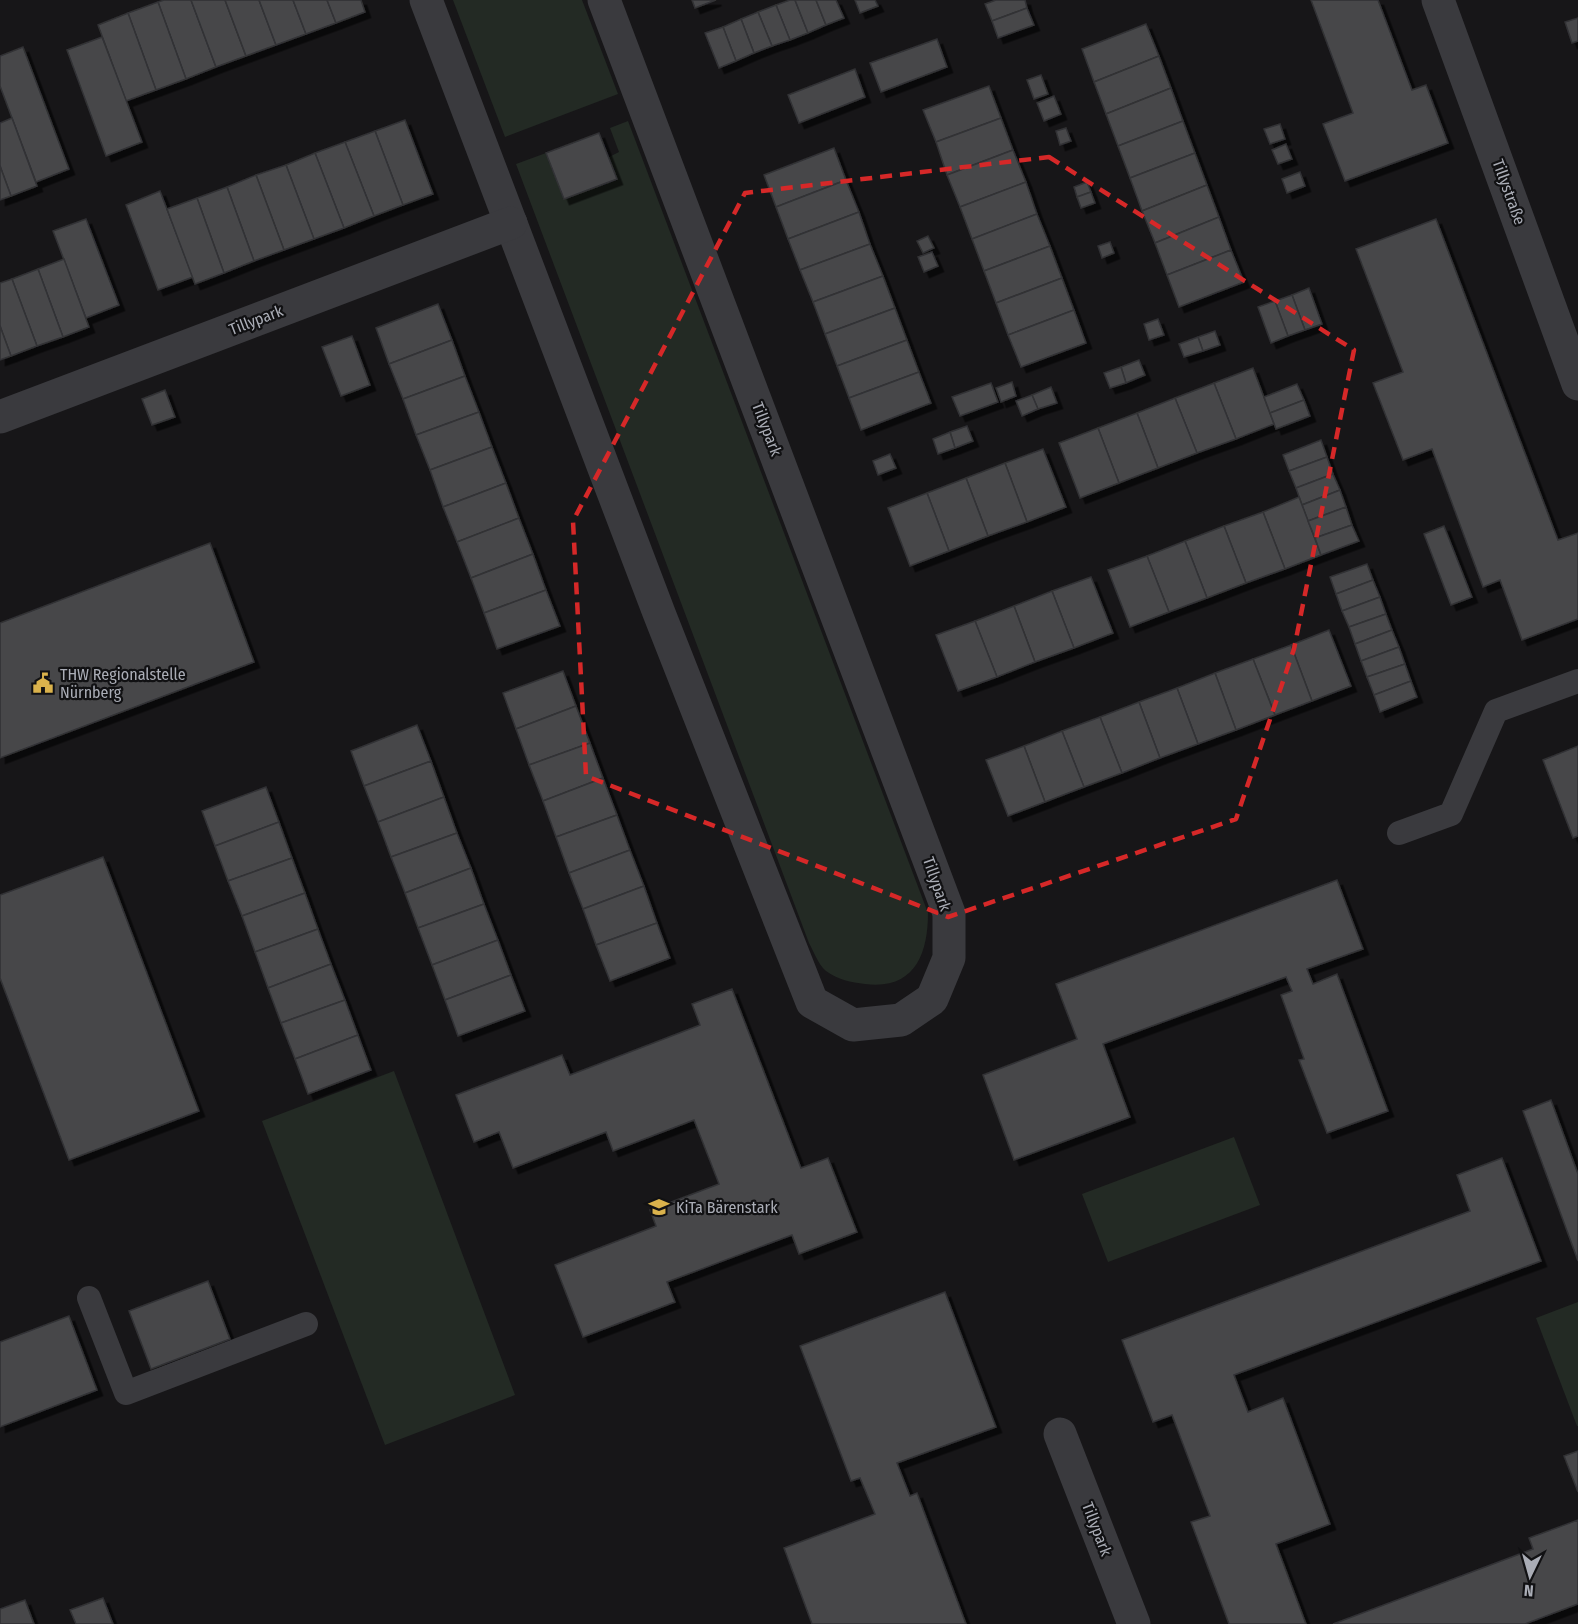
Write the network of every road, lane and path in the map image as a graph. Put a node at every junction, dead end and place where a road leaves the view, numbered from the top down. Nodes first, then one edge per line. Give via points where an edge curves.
1 (426, 0) edge
2 (604, 0) edge
3 (1438, 0) edge
4 (511, 223) junction
5 (1578, 384) edge
6 (0, 417) edge
7 (1578, 681) edge
8 (1399, 833) dead end
9 (89, 1298) dead end
10 (306, 1324) dead end
11 (1060, 1434) dead end
12 (1134, 1624) edge

1 - 4 street, Tillypark
2 - 4 street, Tillypark via 949,913 949,958 933,999 901,1020 853,1025 812,1002
3 - 5 street, Tillystraße
4 - 6 street, Tillypark
7 - 8 lane via 1496,711 1451,814
9 - 10 lane via 126,1393
11 - 12 street, Tillypark

